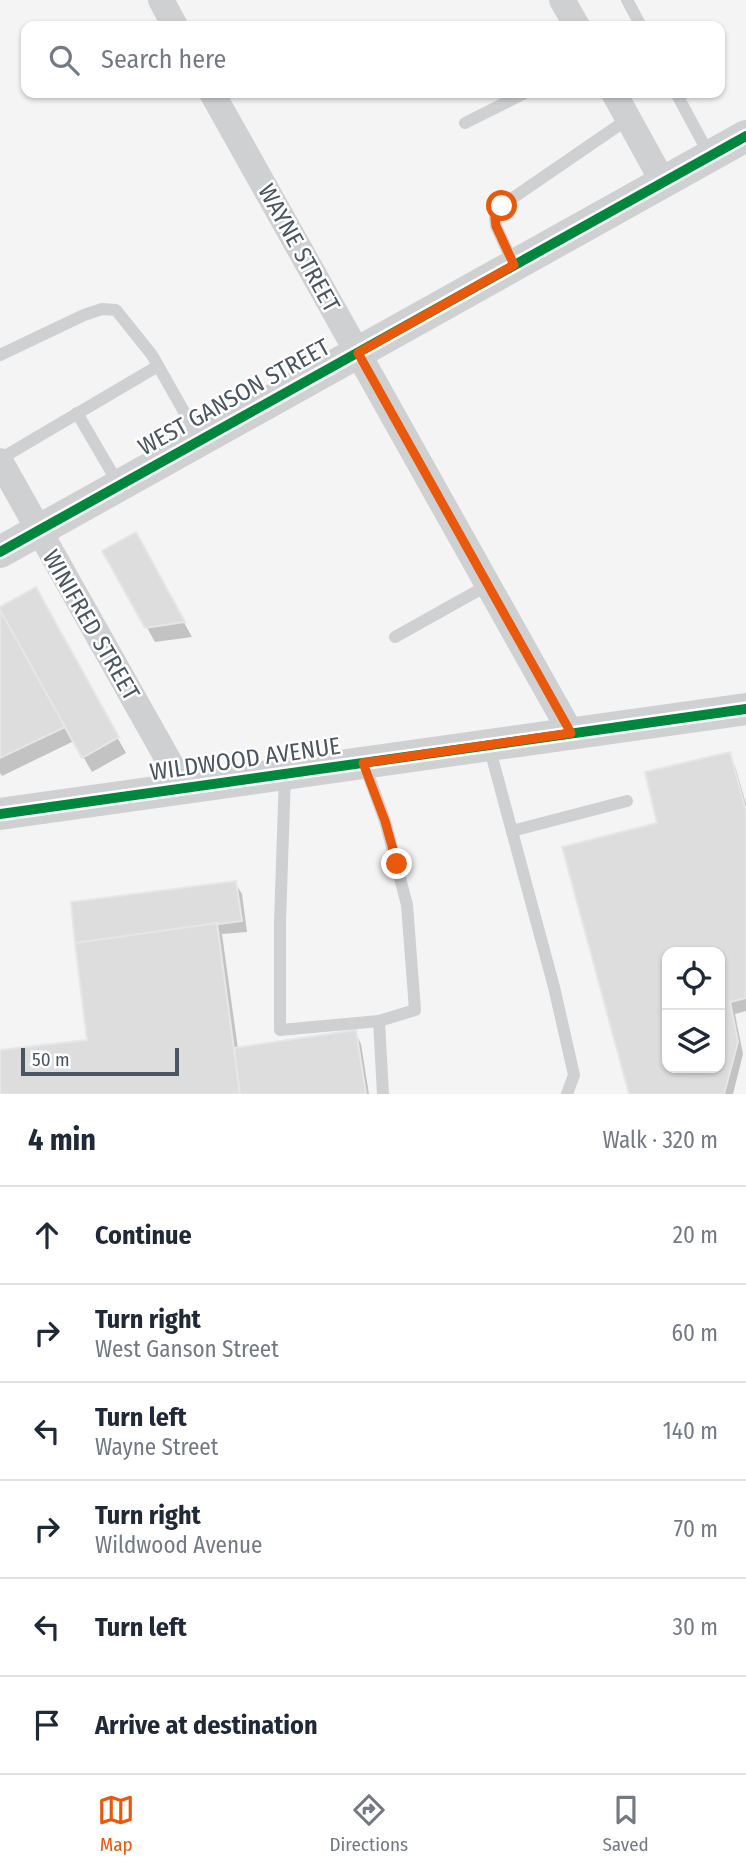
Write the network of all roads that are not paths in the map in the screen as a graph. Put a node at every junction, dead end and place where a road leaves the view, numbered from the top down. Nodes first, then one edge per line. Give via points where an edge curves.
1 (161, 0) edge
2 (562, 0) edge
3 (627, 0) edge
4 (172, 21) edge
5 (574, 21) edge
6 (638, 21) edge
7 (215, 98) edge
8 (515, 98) edge
9 (617, 98) edge
10 (679, 98) edge
11 (628, 119) junction
12 (465, 123) dead end
13 (746, 136) edge
14 (710, 156) junction
15 (663, 182) junction
16 (514, 265) junction
17 (358, 353) junction
18 (0, 355) edge
19 (158, 366) junction
20 (77, 413) junction
21 (200, 440) junction
22 (0, 460) edge
23 (119, 485) junction
24 (38, 531) junction
25 (0, 552) edge
26 (488, 585) junction
27 (394, 637) dead end
28 (746, 709) edge
29 (571, 733) junction
30 (489, 746) junction
31 (363, 763) junction
32 (285, 774) junction
33 (184, 789) junction
34 (627, 802) dead end
35 (0, 814) edge
36 (512, 831) junction
37 (379, 1021) junction
38 (383, 1094) edge
39 (567, 1094) edge

1 - 4 street
2 - 5 street
3 - 6 lane
7 - 17 street, WAYNE STREET
8 - 12 lane
9 - 11 street
10 - 14 lane
11 - 15 street
11 - 16 lane via 502,206 496,226
13 - 14 street, WEST GANSON STREET
14 - 15 street, WEST GANSON STREET
15 - 16 street, WEST GANSON STREET
16 - 17 street, WEST GANSON STREET
17 - 21 street, WEST GANSON STREET
17 - 26 street, WAYNE STREET
18 - 19 lane via 102,309 116,310
19 - 20 lane
19 - 21 lane
20 - 22 lane
20 - 23 lane
21 - 23 street, WEST GANSON STREET
22 - 24 street, WINIFRED STREET
23 - 24 street, WEST GANSON STREET
24 - 25 street, WEST GANSON STREET
24 - 33 street, WINIFRED STREET
26 - 27 lane
26 - 29 street, WAYNE STREET
28 - 29 street, WILDWOOD AVENUE
29 - 30 street, WILDWOOD AVENUE
30 - 31 street, WILDWOOD AVENUE
30 - 36 lane
31 - 32 street, WILDWOOD AVENUE
31 - 37 lane via 385,821 407,905 415,1010
32 - 33 street, WILDWOOD AVENUE
32 - 37 lane via 280,1030
33 - 35 street, WILDWOOD AVENUE
34 - 36 lane
36 - 39 lane via 574,1075
37 - 38 lane

